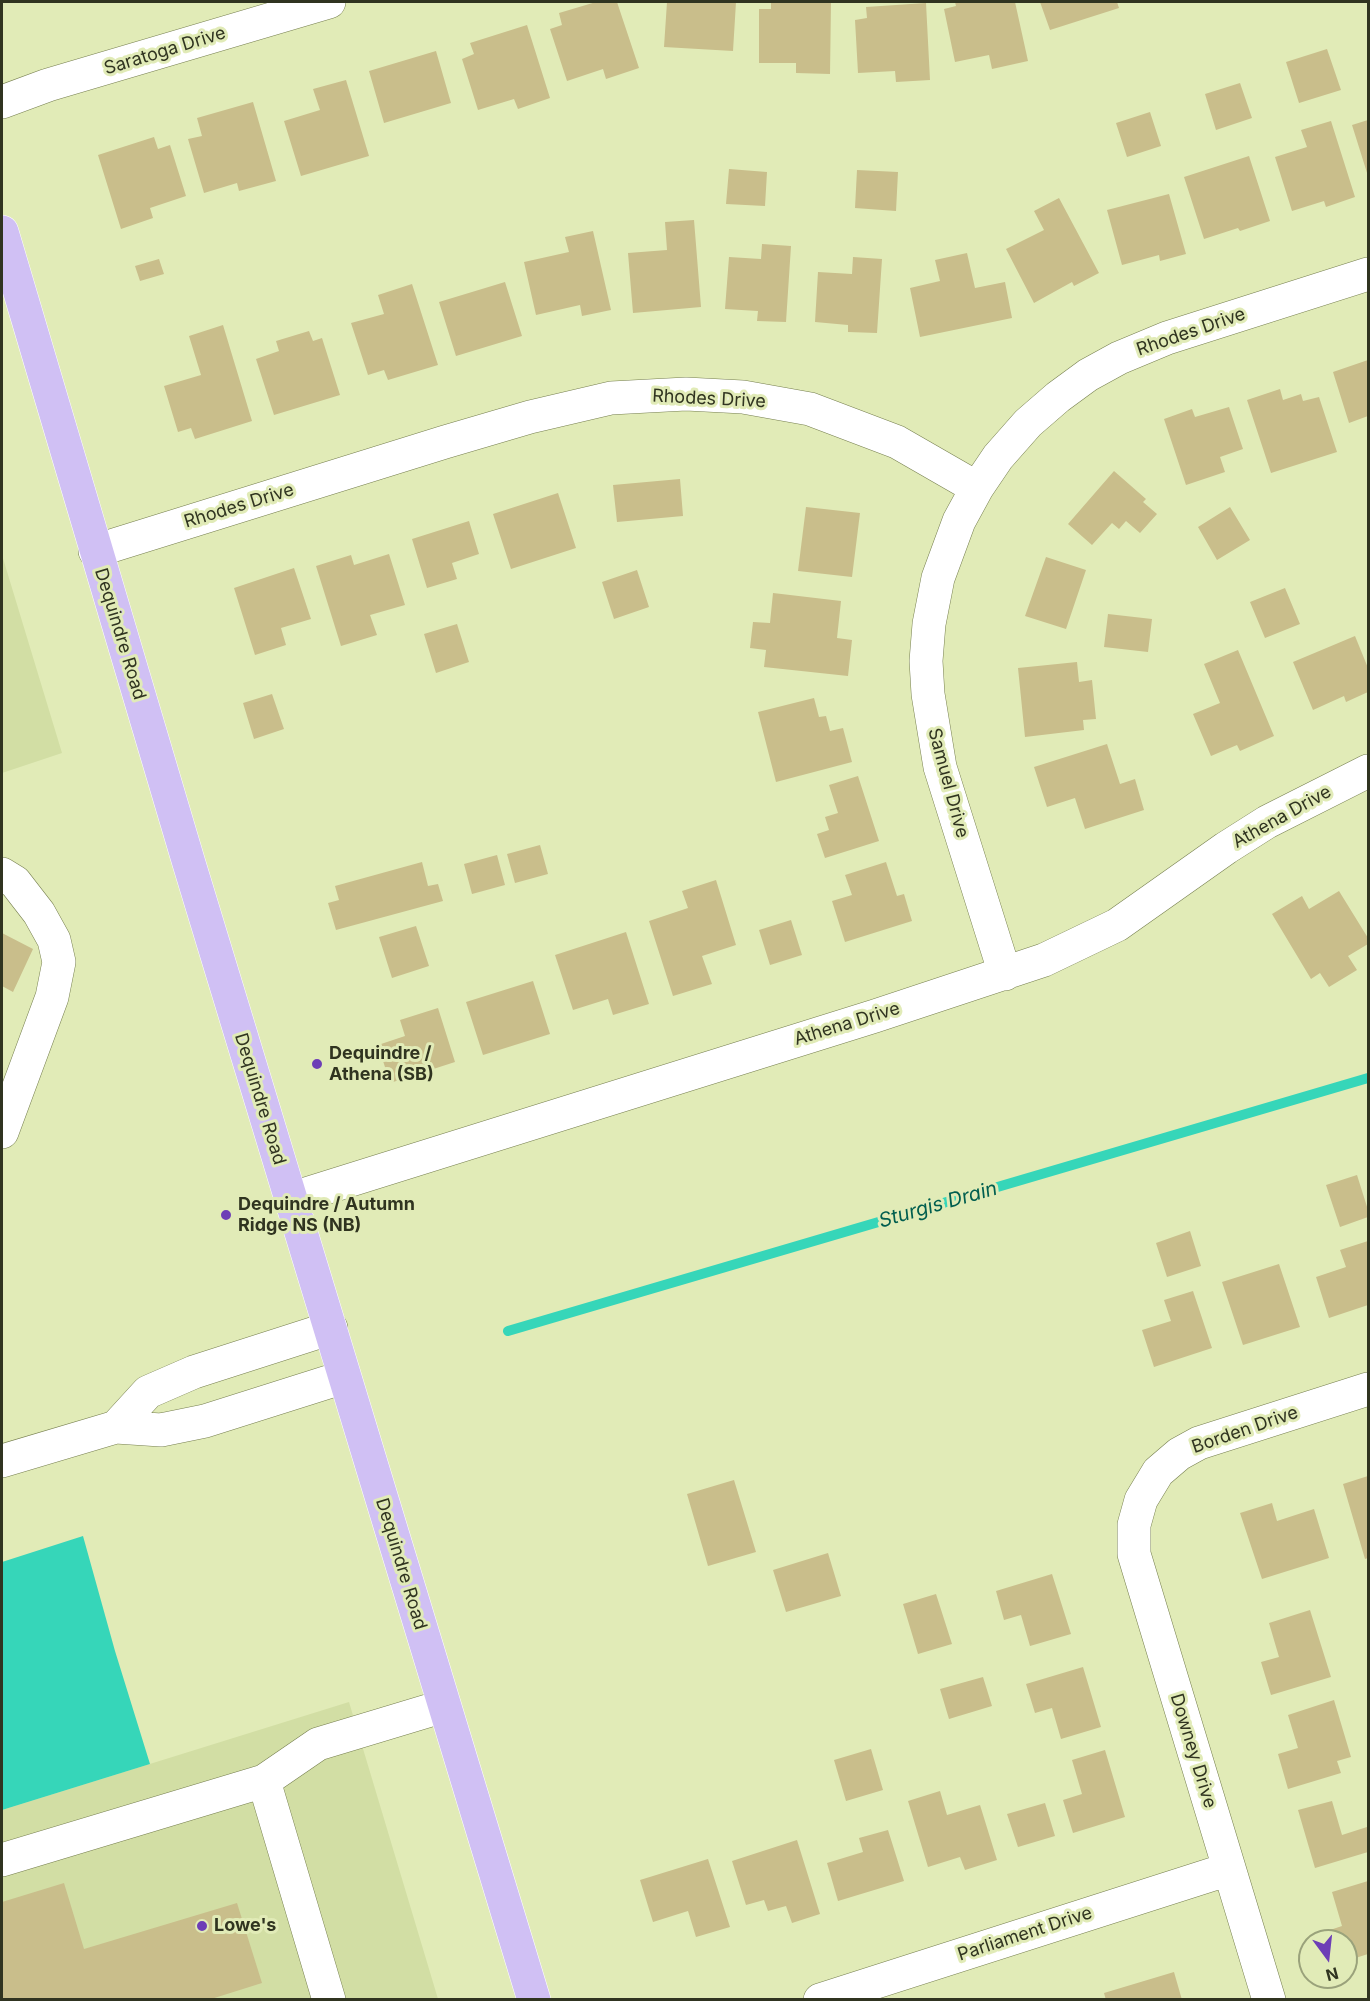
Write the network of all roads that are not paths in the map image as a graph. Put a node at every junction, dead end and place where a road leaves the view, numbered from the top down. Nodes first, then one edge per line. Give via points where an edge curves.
1 (329, 2) edge
2 (2, 102) edge
3 (2, 232) edge
4 (1368, 274) edge
5 (977, 488) junction
6 (95, 551) junction
7 (1368, 771) edge
8 (2, 874) edge
9 (1005, 974) junction
10 (2, 1132) edge
11 (290, 1199) junction
12 (331, 1328) junction
13 (344, 1377) junction
14 (1368, 1389) edge
15 (116, 1427) junction
16 (2, 1461) edge
17 (1141, 1500) joint
18 (444, 1706) junction
19 (264, 1781) junction
20 (2, 1860) edge
21 (1229, 1869) junction
22 (329, 2000) edge
23 (534, 2000) edge
24 (820, 2000) edge
25 (1269, 2000) edge

1 - 2 street, Saratoga Drive
3 - 6 main road, Dequindre Road
4 - 5 street, Rhodes Drive via 1167,338 1119,358 1080,381 1028,423
5 - 6 street, Rhodes Drive via 897,442 810,409 743,397 686,394 611,398 530,417
5 - 9 street, Samuel Drive via 959,521 938,578 926,661 940,767
6 - 11 main road, Dequindre Road
7 - 9 street, Athena Drive via 1267,822 1117,925
8 - 10 street via 15,882 39,913 54,940 59,962 52,997
9 - 11 street, Athena Drive
11 - 12 main road, Dequindre Road
12 - 13 main road, Dequindre Road
12 - 15 street via 194,1372 148,1392
13 - 15 street via 205,1421 161,1430
13 - 18 main road, Dequindre Road
14 - 17 street, Borden Drive via 1199,1443 1158,1472
15 - 16 street
17 - 21 street, Downey Drive via 1134,1525 1134,1554
18 - 19 street via 318,1744
18 - 23 main road, Dequindre Road
19 - 20 street
19 - 22 street
21 - 24 street, Parliament Drive
21 - 25 street, Downey Drive

